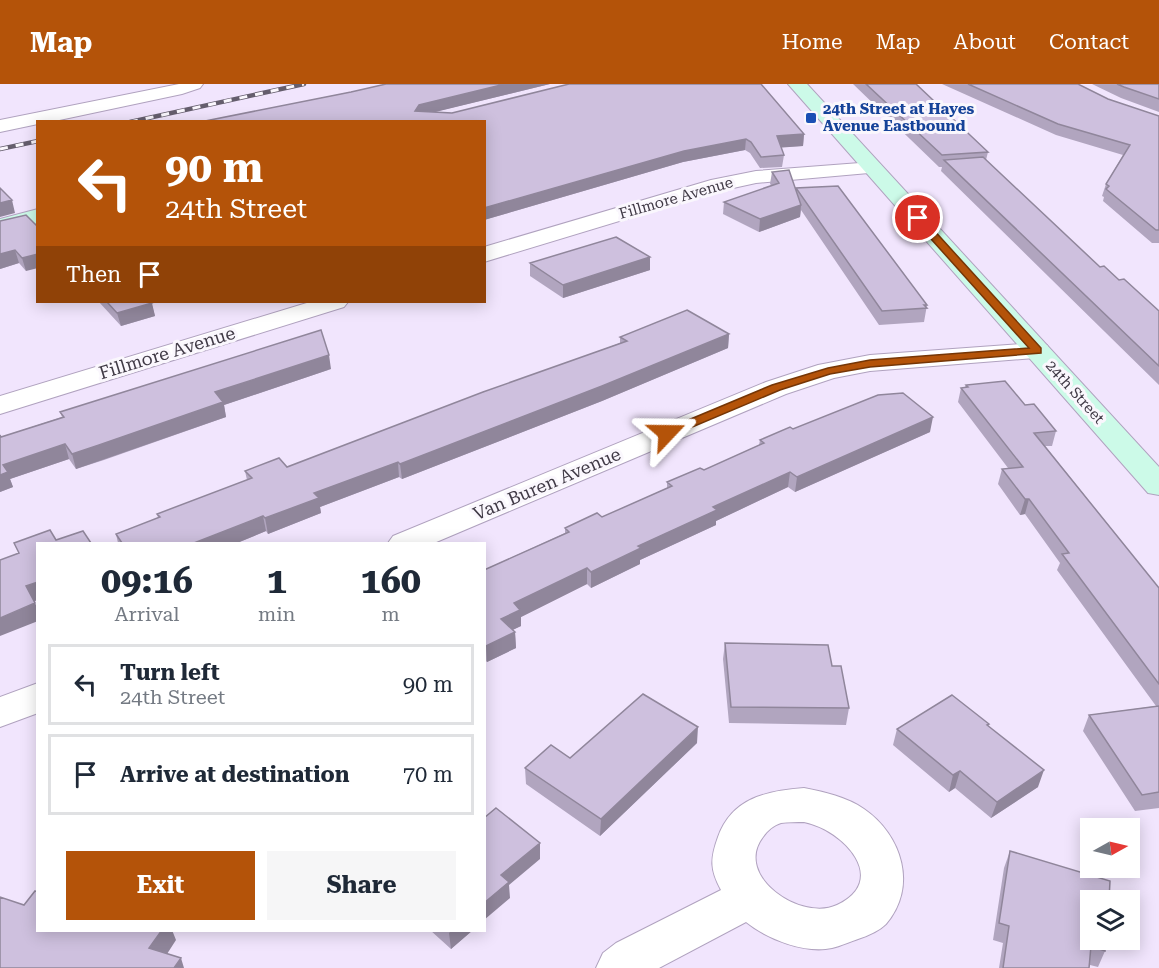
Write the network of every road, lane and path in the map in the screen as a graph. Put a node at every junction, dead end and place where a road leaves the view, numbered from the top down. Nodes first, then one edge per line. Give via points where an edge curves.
1 (194, 84) edge
2 (797, 84) edge
3 (0, 126) edge
4 (873, 168) junction
5 (36, 217) edge
6 (0, 226) edge
7 (486, 254) edge
8 (332, 303) edge
9 (1037, 351) junction
10 (0, 405) edge
11 (1159, 486) edge
12 (407, 542) edge
13 (36, 698) edge
14 (0, 713) edge
15 (749, 898) dead end
16 (620, 968) edge

1 - 3 street
2 - 4 main road, 24th Street
4 - 7 street, Fillmore Avenue via 756,177 711,186
4 - 9 main road, 24th Street
5 - 6 main road
8 - 10 street, Fillmore Avenue
9 - 11 main road, 24th Street
9 - 12 street, Van Buren Avenue via 870,363 828,371 776,388
13 - 14 street
15 - 16 street

